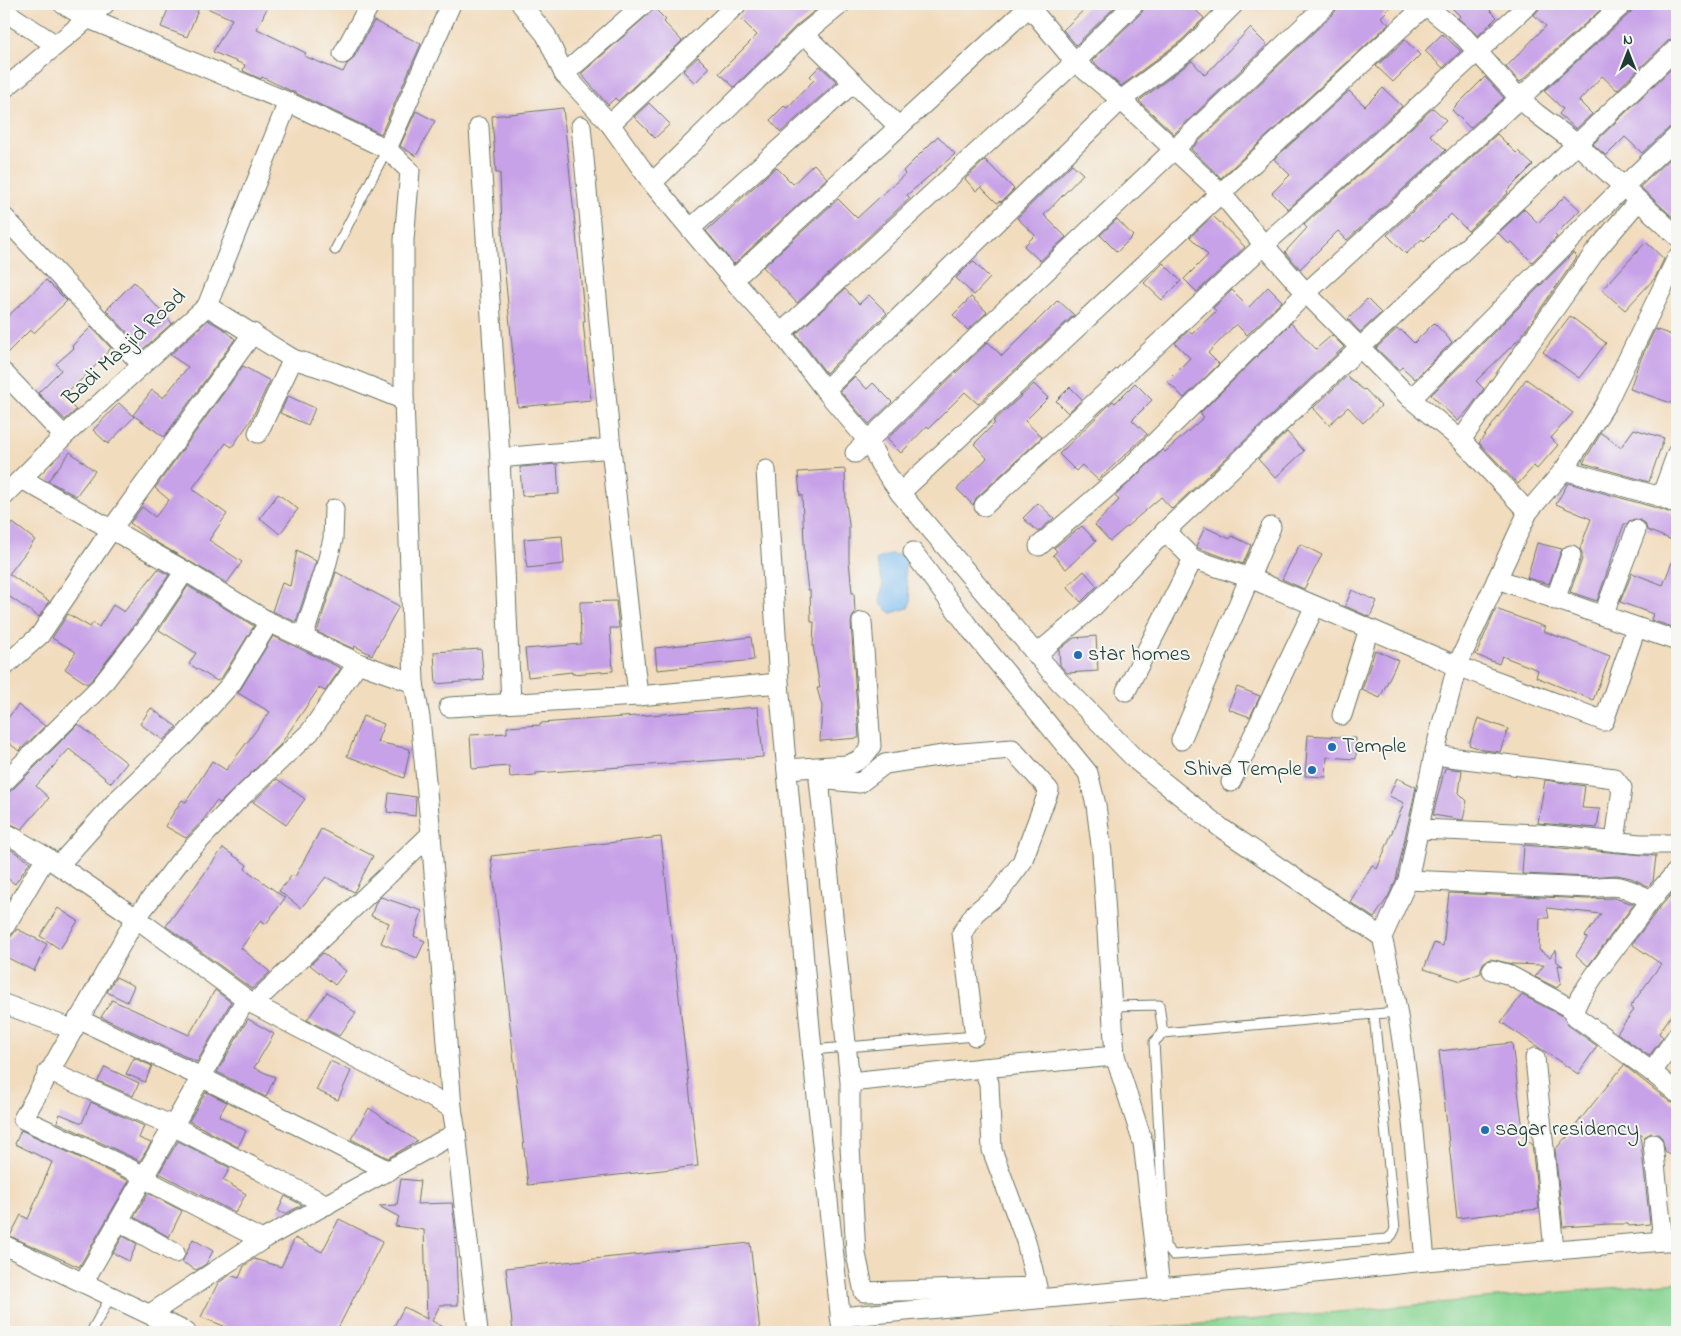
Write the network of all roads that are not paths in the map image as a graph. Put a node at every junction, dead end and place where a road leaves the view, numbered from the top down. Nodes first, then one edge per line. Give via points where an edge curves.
1 (63, 4) edge
2 (105, 4) edge
3 (370, 4) edge
4 (451, 4) edge
5 (644, 4) edge
6 (737, 4) edge
7 (841, 4) edge
8 (1134, 4) edge
9 (1234, 4) edge
10 (1327, 4) edge
11 (1426, 4) edge
12 (1528, 4) edge
13 (1623, 4) edge
14 (524, 5) edge
15 (1029, 5) edge
16 (4, 11) edge
17 (87, 18) junction
18 (804, 34) junction
19 (56, 45) junction
20 (1677, 48) edge
21 (1478, 52) junction
22 (344, 54) dead end
23 (1075, 62) junction
24 (564, 74) junction
25 (854, 82) junction
26 (4, 89) edge
27 (1520, 99) junction
28 (1122, 100) junction
29 (288, 102) junction
30 (610, 124) junction
31 (581, 126) dead end
32 (479, 127) dead end
33 (899, 127) junction
34 (1677, 136) edge
35 (1577, 144) junction
36 (387, 149) junction
37 (1175, 150) junction
38 (652, 183) junction
39 (1623, 187) junction
40 (1221, 193) junction
41 (1638, 200) junction
42 (4, 217) edge
43 (691, 228) junction
44 (1677, 236) edge
45 (1264, 245) junction
46 (335, 250) dead end
47 (1677, 258) edge
48 (733, 280) junction
49 (1306, 293) junction
50 (207, 306) junction
51 (253, 333) junction
52 (781, 333) junction
53 (1360, 348) junction
54 (293, 358) junction
55 (142, 365) junction
56 (4, 373) edge
57 (825, 390) junction
58 (1412, 399) junction
59 (404, 400) junction
60 (258, 434) dead end
61 (64, 436) junction
62 (1461, 440) junction
63 (863, 446) junction
64 (611, 448) junction
65 (1677, 453) edge
66 (500, 458) junction
67 (766, 470) dead end
68 (1564, 470) junction
69 (22, 479) junction
70 (900, 493) junction
71 (4, 496) edge
72 (1669, 501) edge
73 (984, 506) dead end
74 (334, 509) dead end
75 (1528, 512) junction
76 (1271, 527) dead end
77 (111, 530) junction
78 (1636, 530) dead end
79 (1165, 531) junction
80 (1039, 546) dead end
81 (912, 552) dead end
82 (1571, 555) dead end
83 (1193, 559) junction
84 (185, 571) junction
85 (1250, 578) junction
86 (1497, 580) junction
87 (1555, 600) junction
88 (1315, 606) junction
89 (1603, 616) junction
90 (269, 622) junction
91 (862, 622) dead end
92 (1636, 628) junction
93 (1369, 629) junction
94 (303, 637) junction
95 (1677, 641) edge
96 (1037, 654) junction
97 (358, 663) junction
98 (1457, 666) junction
99 (4, 667) edge
100 (414, 683) junction
101 (779, 683) junction
102 (1126, 691) dead end
103 (638, 696) junction
104 (512, 703) junction
105 (450, 707) dead end
106 (1342, 715) dead end
107 (1181, 740) dead end
108 (1434, 755) junction
109 (787, 769) junction
110 (4, 782) edge
111 (1231, 782) dead end
112 (1420, 830) junction
113 (4, 832) edge
114 (431, 834) junction
115 (1615, 842) junction
116 (1677, 844) edge
117 (52, 861) junction
118 (1677, 871) edge
119 (1408, 880) junction
120 (1651, 900) junction
121 (136, 918) junction
122 (4, 928) edge
123 (1382, 937) junction
124 (1492, 970) dead end
125 (249, 1002) junction
126 (4, 1004) edge
127 (1112, 1006) junction
128 (1574, 1010) junction
129 (1398, 1012) junction
130 (1374, 1014) junction
131 (75, 1024) junction
132 (1163, 1033) junction
133 (975, 1036) joint
134 (1677, 1036) edge
135 (847, 1047) junction
136 (812, 1050) junction
137 (1115, 1056) junction
138 (1535, 1058) dead end
139 (984, 1068) junction
140 (48, 1071) junction
141 (1652, 1072) junction
142 (201, 1077) junction
143 (850, 1082) junction
144 (1677, 1093) edge
145 (452, 1108) junction
146 (173, 1126) junction
147 (456, 1133) junction
148 (1653, 1144) dead end
149 (389, 1171) junction
150 (145, 1176) junction
151 (328, 1205) junction
152 (119, 1221) junction
153 (262, 1240) junction
154 (1670, 1241) edge
155 (4, 1245) edge
156 (1554, 1250) junction
157 (175, 1254) dead end
158 (1425, 1260) junction
159 (84, 1283) junction
160 (1160, 1287) junction
161 (111, 1296) junction
162 (150, 1314) junction
163 (841, 1325) edge
164 (92, 1332) edge
165 (186, 1332) edge
166 (478, 1332) edge

1 - 17 street
2 - 17 street
3 - 22 street
4 - 36 street
5 - 24 street
6 - 30 street
7 - 18 street
8 - 23 street
9 - 28 street via 1189,48
10 - 37 street
11 - 21 street
11 - 40 street
12 - 21 street
13 - 27 street
14 - 24 street via 546,35
15 - 23 street
15 - 33 street
16 - 19 street
17 - 19 street
17 - 29 street
18 - 25 street
18 - 38 street
19 - 26 street
20 - 35 street
21 - 27 street
21 - 45 street
23 - 28 street
23 - 52 street
24 - 30 street
25 - 33 street
25 - 43 street
27 - 35 street
27 - 49 street
28 - 37 street
28 - 57 street
29 - 36 street
29 - 50 street, Badi Masjid Road
30 - 38 street
31 - 64 street
32 - 66 street
33 - 48 street
34 - 39 street
35 - 39 street
35 - 53 street
36 - 46 lane
36 - 59 street via 410,171 404,249
37 - 40 street
37 - 63 street
38 - 43 street
39 - 41 street
39 - 58 street
40 - 45 street
40 - 70 street
41 - 44 street
41 - 62 street via 1596,252
42 - 55 street
43 - 48 street
45 - 49 street
45 - 73 street
47 - 68 street via 1606,404
48 - 52 street
49 - 53 street
49 - 80 street via 1122,475
50 - 51 street
50 - 55 street, Badi Masjid Road
51 - 54 street
51 - 77 street
52 - 57 street
53 - 58 street
53 - 79 street
54 - 59 street
54 - 60 street
55 - 61 street, Badi Masjid Road
56 - 61 street
57 - 63 street
58 - 62 street
59 - 100 street
61 - 69 street, Badi Masjid Road
62 - 75 street
63 - 70 street
64 - 66 street
64 - 103 street
65 - 72 street
66 - 104 street
67 - 101 street
68 - 72 street
68 - 75 street
69 - 71 street, Badi Masjid Road
69 - 77 street
70 - 96 street
74 - 94 street via 333,539
75 - 86 street
76 - 85 street
77 - 84 street
77 - 99 street via 40,635
78 - 89 street
79 - 83 street
79 - 96 street via 1094,606
81 - 127 street via 1088,773 1102,853
82 - 87 street
83 - 85 street
83 - 102 street
84 - 90 street
84 - 110 street via 101,686
85 - 88 street
85 - 107 street
86 - 87 street
86 - 98 street
87 - 89 street
88 - 93 street
88 - 111 street
89 - 92 street
90 - 94 street
90 - 117 street via 231,684 185,735
91 - 109 street via 871,746 866,755 855,763
92 - 95 street
92 - 98 street via 1604,721
93 - 98 street
93 - 106 street
94 - 97 street
96 - 123 street via 1137,761 1221,828
97 - 100 street
97 - 121 street via 310,732 180,861
98 - 108 street
100 - 114 street
101 - 103 street
101 - 109 street
103 - 104 street
104 - 105 street
108 - 112 street
108 - 115 street via 1614,778 1622,788
109 - 136 street
112 - 115 street via 1538,834
112 - 119 street
113 - 117 street
114 - 125 street
114 - 145 street
115 - 116 street
117 - 121 street
117 - 122 street
118 - 120 street
119 - 120 street via 1589,888 1612,885
119 - 123 street
120 - 128 street via 1594,976
121 - 125 street
121 - 131 street
123 - 129 street
124 - 128 street via 1506,974
125 - 142 street
125 - 145 street
126 - 131 street
127 - 132 lane via 1159,1004
127 - 137 street
128 - 141 street via 1575,1016
129 - 130 lane
129 - 158 street
130 - 132 lane
130 - 132 lane via 1395,1229 1387,1239 1173,1255 1168,1252 1165,1246 1154,1042
131 - 140 street
131 - 142 street
133 - 135 lane
133 - 135 street via 962,934 975,912 998,894 1022,862 1049,790 1012,749 885,764 860,783 819,779
134 - 141 street
135 - 136 lane
135 - 143 street
136 - 163 street
137 - 139 street
137 - 160 street via 1143,1143
138 - 156 street
139 - 143 street
139 - 143 street via 989,1083 992,1150 1026,1241 1037,1287 864,1292 856,1254
140 - 146 street
140 - 150 street via 23,1118
141 - 144 street
142 - 146 street
142 - 149 street
145 - 147 street
146 - 150 street
146 - 151 street
147 - 149 street
147 - 166 street
148 - 154 street
149 - 151 street
150 - 152 street
150 - 153 street via 154,1184
151 - 153 street
152 - 157 street
152 - 159 street
153 - 162 street
154 - 156 street
155 - 159 street
156 - 158 street
158 - 160 street
159 - 161 street
160 - 163 street
161 - 162 street
161 - 164 lane
162 - 165 street

